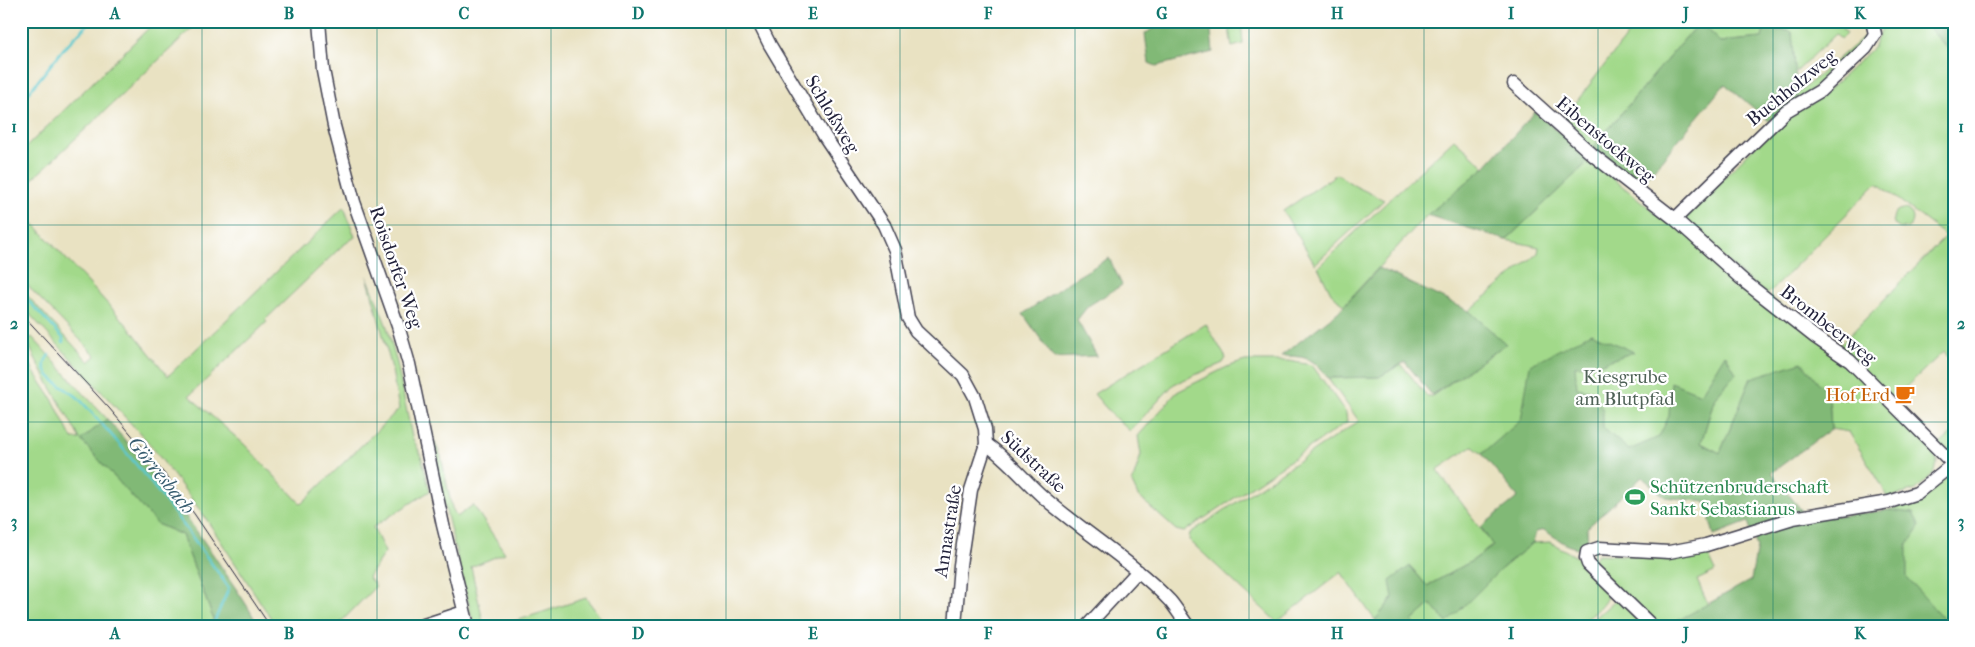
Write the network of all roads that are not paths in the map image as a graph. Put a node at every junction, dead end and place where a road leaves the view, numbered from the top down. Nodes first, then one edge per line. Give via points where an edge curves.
1 (319, 21) edge
2 (758, 21) edge
3 (1872, 21) edge
4 (1514, 84) dead end
5 (1676, 219) junction
6 (882, 222) joint
7 (986, 444) junction
8 (1953, 464) edge
9 (1138, 570) junction
10 (464, 612) junction
11 (421, 626) edge
12 (468, 626) edge
13 (955, 626) edge
14 (1087, 626) edge
15 (1188, 626) edge
16 (1652, 626) edge

1 - 10 street, Roisdorfer Weg via 323,70 334,126 356,208 407,356
2 - 6 street, Schloßweg via 825,137
3 - 5 street, Buchholzweg via 1875,34 1866,48 1814,96 1786,111
4 - 5 street, Eibenstockweg via 1593,155
5 - 8 street, Brombeerweg via 1745,282 1850,361
6 - 7 street, Südstraße via 895,250 908,318 916,331 964,375 975,397
7 - 9 street, Südstraße via 1000,453 1041,495
7 - 13 street, Annastraße via 970,490
8 - 16 street via 1917,492 1889,502 1793,518 1706,545 1669,552 1599,548 1588,552 1588,564
9 - 14 street
9 - 15 street, Südstraße via 1171,602
10 - 11 street
10 - 12 street, Roisdorfer Weg

